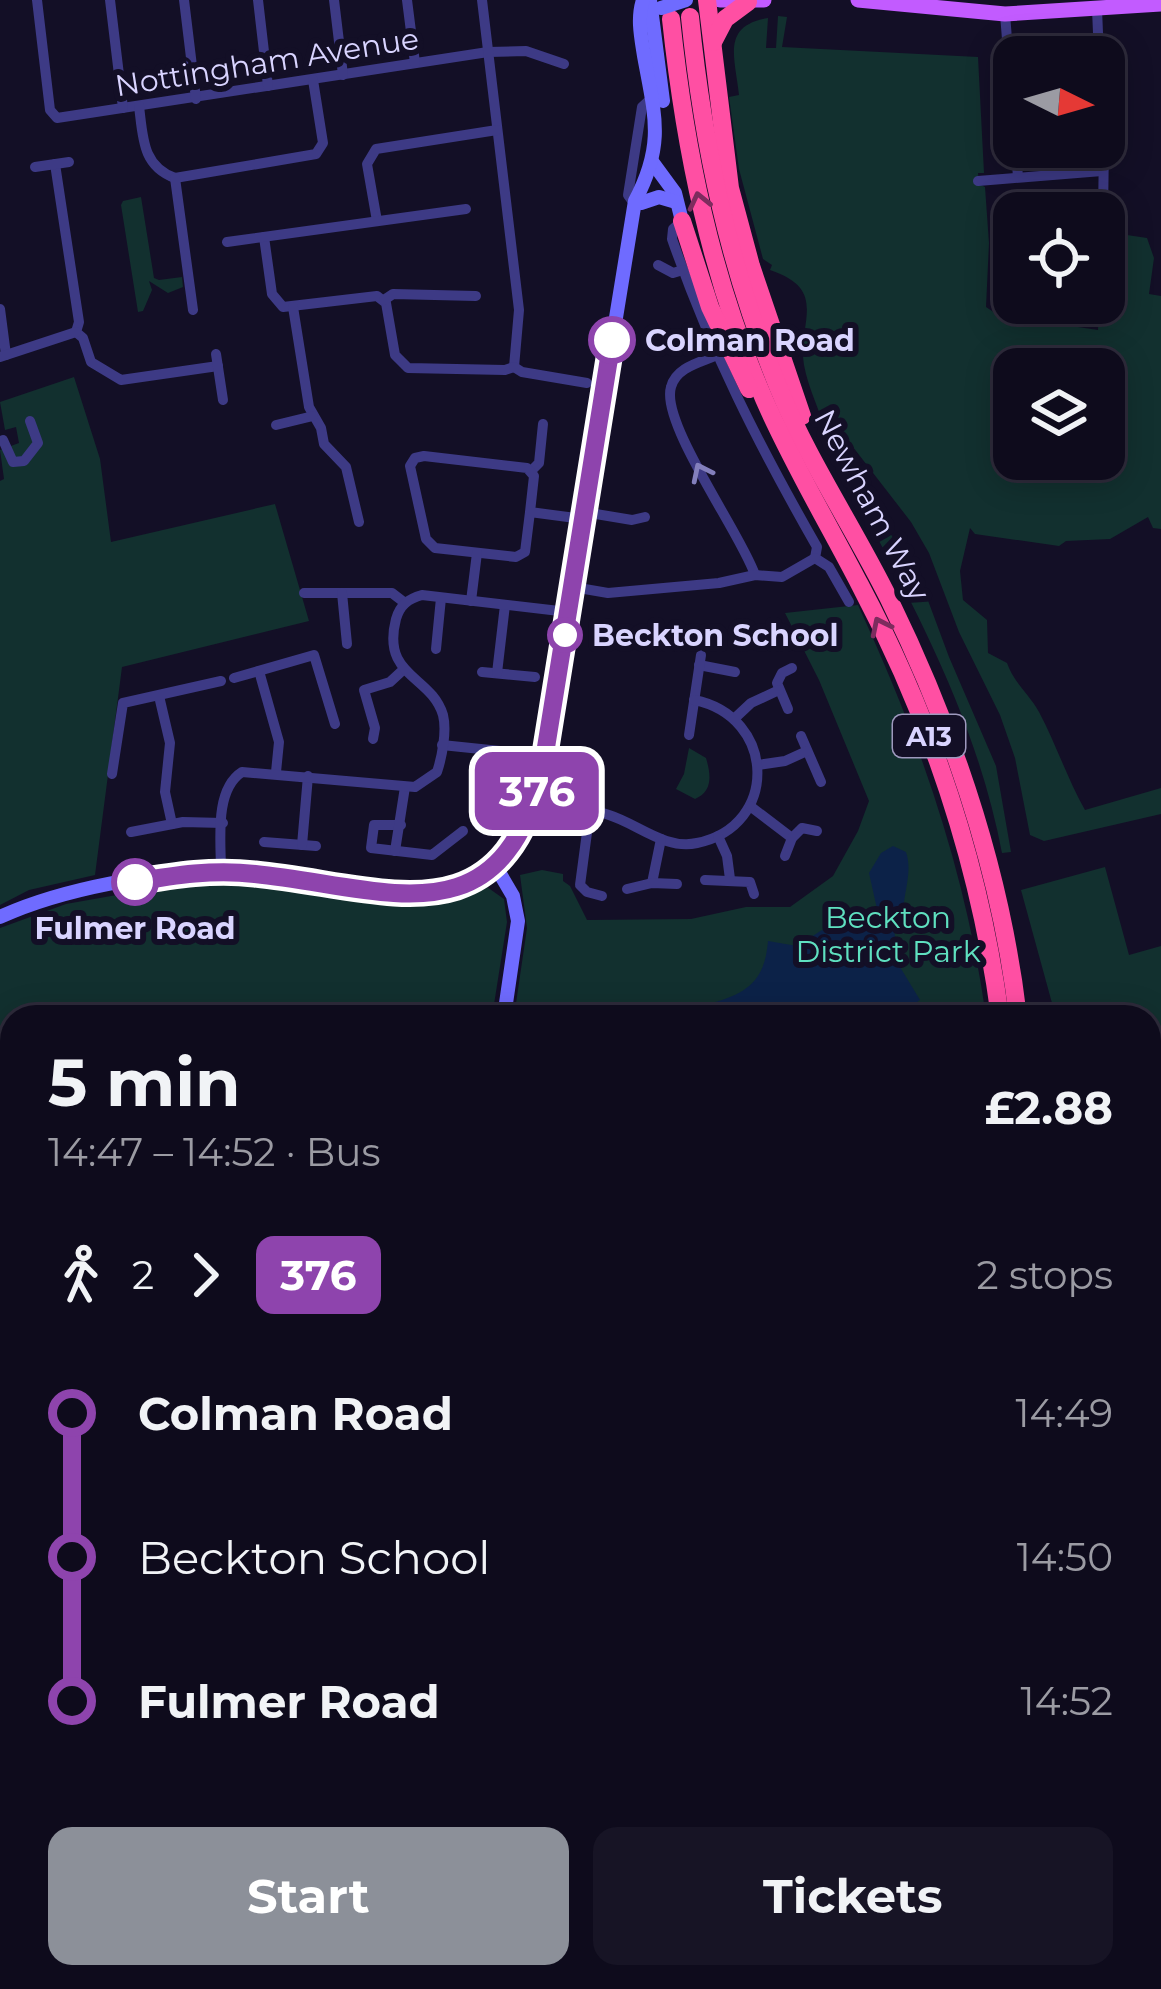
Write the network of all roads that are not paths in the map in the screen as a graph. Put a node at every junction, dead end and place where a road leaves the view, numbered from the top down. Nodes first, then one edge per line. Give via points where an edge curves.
1 (37, 0) edge
2 (110, 0) edge
3 (184, 0) edge
4 (258, 0) edge
5 (334, 0) edge
6 (407, 0) edge
7 (482, 0) edge
8 (707, 0) edge
9 (720, 0) edge
10 (858, 0) edge
11 (756, 1) edge
12 (1142, 3) edge
13 (1161, 4) edge
14 (957, 6) edge
15 (1057, 6) edge
16 (664, 10) edge
17 (1097, 10) junction
18 (1005, 14) junction
19 (1098, 36) edge
20 (488, 52) junction
21 (711, 54) junction
22 (415, 63) junction
23 (564, 64) dead end
24 (343, 74) junction
25 (313, 80) junction
26 (268, 86) junction
27 (653, 97) junction
28 (196, 99) junction
29 (139, 106) junction
30 (123, 108) junction
31 (497, 130) junction
32 (69, 162) dead end
33 (55, 164) junction
34 (656, 166) junction
35 (35, 167) dead end
36 (1102, 168) edge
37 (1102, 171) junction
38 (1018, 177) junction
39 (175, 178) junction
40 (978, 181) dead end
41 (1105, 192) edge
42 (639, 204) junction
43 (466, 209) dead end
44 (679, 212) junction
45 (377, 221) junction
46 (264, 237) junction
47 (227, 242) dead end
48 (658, 265) dead end
49 (683, 270) junction
50 (476, 296) dead end
51 (384, 300) junction
52 (293, 307) junction
53 (0, 309) edge
54 (193, 310) dead end
55 (76, 332) junction
56 (3, 356) edge
57 (715, 356) junction
58 (514, 367) junction
59 (587, 383) dead end
60 (224, 400) dead end
61 (313, 416) junction
62 (30, 421) dead end
63 (544, 424) dead end
64 (276, 425) dead end
65 (5, 439) edge
66 (531, 472) junction
67 (801, 476) junction
68 (822, 478) junction
69 (530, 512) junction
70 (584, 515) junction
71 (645, 517) dead end
72 (359, 522) dead end
73 (477, 553) junction
74 (815, 558) junction
75 (755, 575) junction
76 (324, 576) dead end
77 (573, 587) junction
78 (328, 592) junction
79 (304, 593) dead end
80 (342, 593) junction
81 (441, 598) junction
82 (471, 601) junction
83 (849, 602) dead end
84 (405, 603) junction
85 (505, 605) junction
86 (568, 612) junction
87 (347, 644) dead end
88 (436, 649) dead end
89 (792, 668) dead end
90 (403, 670) junction
91 (259, 671) junction
92 (482, 672) dead end
93 (735, 672) dead end
94 (497, 673) junction
95 (535, 677) dead end
96 (779, 690) junction
97 (159, 695) junction
98 (694, 700) junction
99 (788, 709) dead end
100 (735, 718) junction
101 (335, 724) dead end
102 (378, 732) dead end
103 (689, 735) dead end
104 (801, 736) dead end
105 (442, 745) junction
106 (807, 751) junction
107 (758, 765) junction
108 (276, 772) junction
109 (112, 774) dead end
110 (308, 776) junction
111 (821, 782) dead end
112 (405, 787) junction
113 (535, 801) junction
114 (750, 806) junction
115 (590, 810) junction
116 (492, 816) dead end
117 (172, 824) junction
118 (223, 824) junction
119 (400, 825) junction
120 (464, 831) dead end
121 (818, 831) dead end
122 (131, 832) dead end
123 (718, 836) junction
124 (792, 838) junction
125 (661, 839) junction
126 (264, 842) dead end
127 (302, 845) junction
128 (316, 846) dead end
129 (395, 851) junction
130 (785, 856) dead end
131 (496, 867) junction
132 (221, 872) junction
133 (730, 879) junction
134 (705, 880) dead end
135 (652, 884) junction
136 (677, 884) dead end
137 (627, 889) dead end
138 (754, 894) dead end
139 (602, 896) dead end
140 (0, 917) edge
141 (506, 1005) edge
142 (998, 1005) edge
143 (1016, 1005) edge

1 - 30 street, Nottingham Avenue via 53,117
2 - 30 street
3 - 28 street
4 - 26 street
5 - 24 street
6 - 22 street
7 - 20 street
8 - 21 highway, A13
9 - 11 main road
10 - 14 main road
11 - 21 highway via 720,26
12 - 13 main road
12 - 17 main road
14 - 18 main road
15 - 17 main road
15 - 18 main road
16 - 27 street via 641,37
16 - 34 street via 666,137
67 -> 16 highway, Newham Way / A13 via 716,267
16 - 68 highway, Newham Way / A13 via 703,127 733,262
17 - 19 street
18 - 38 street
20 - 22 street, Nottingham Avenue
20 - 23 street via 526,51
20 - 31 street
21 - 68 highway, A13 via 730,188
22 - 24 street, Nottingham Avenue
24 - 25 street, Nottingham Avenue
25 - 26 street, Nottingham Avenue
25 - 39 street via 322,143 316,154
26 - 28 street, Nottingham Avenue
27 - 34 street
27 - 42 street via 642,107 628,195
28 - 29 street, Nottingham Avenue
29 - 30 street, Nottingham Avenue
29 - 39 street via 146,154
31 - 45 street via 376,149 367,164
31 - 58 street via 519,310
32 - 33 street
33 - 35 street
33 - 55 street
34 - 42 street
34 - 44 street
36 - 37 street
37 - 38 street
37 - 41 street
38 - 40 street
39 - 54 street
42 - 44 street via 658,197
42 - 70 street
43 - 45 street
44 - 49 street via 672,235
44 - 67 highway via 728,350
45 - 46 street
46 - 47 street
46 - 52 street via 274,298
48 - 49 street
49 - 57 street
50 - 51 street
51 - 52 street
51 - 58 street via 395,356 408,368
52 - 61 street
53 - 56 street
55 - 56 street
55 - 60 street via 91,362 117,380 217,360
57 - 74 street via 817,547
75 -> 57 street via 670,402 678,373
58 - 59 street
61 - 64 street
61 - 72 street via 346,467
62 - 65 street via 38,443 24,461 13,462
63 - 66 street
66 - 69 street
66 - 73 street via 424,456 412,462 430,546
142 -> 67 highway, Newham Way / A13 via 952,796 903,673
68 - 143 highway, Newham Way / A13 via 888,598 956,758 1004,926
69 - 70 street
69 - 73 street via 521,556
70 - 71 street
70 - 77 street
73 - 82 street
74 - 75 street via 782,577
74 - 83 street
75 - 77 street via 628,592
76 - 78 street
77 - 86 street
78 - 79 street
78 - 80 street
80 - 84 street via 392,592
80 - 87 street
81 - 82 street
81 - 84 street
81 - 88 street
82 - 85 street
84 - 90 street via 393,646
85 - 86 street
85 - 94 street
86 - 113 street
89 - 96 street via 778,677
90 - 102 street via 364,691
90 - 105 street via 441,709
91 - 97 street
91 - 101 street via 314,656
91 - 108 street via 279,742
92 - 94 street
93 - 98 street via 700,660
94 - 95 street
96 - 99 street
96 - 100 street
97 - 109 street via 121,706
97 - 117 street via 170,743 165,792
98 - 100 street
98 - 103 street
100 - 107 street
104 - 106 street
105 - 112 street via 431,779
105 - 116 street via 500,752
106 - 107 street
106 - 111 street
107 - 114 street
108 - 110 street
108 - 118 street via 236,774
110 - 112 street
110 - 127 street
112 - 119 street
113 - 115 street
113 - 131 street
114 - 123 street
114 - 124 street
115 - 125 street
115 - 139 street via 580,885
117 - 118 street
117 - 122 street
118 - 132 street
119 - 129 street
119 - 129 street via 374,825 371,848
120 - 129 street via 432,855
121 - 124 street via 802,828
123 - 125 street via 689,844
123 - 133 street
124 - 130 street
125 - 135 street
126 - 127 street
127 - 128 street
131 - 132 street via 420,894
131 - 141 street via 518,915
132 - 140 street via 56,897
133 - 134 street
133 - 138 street via 750,882
135 - 136 street
135 - 137 street

